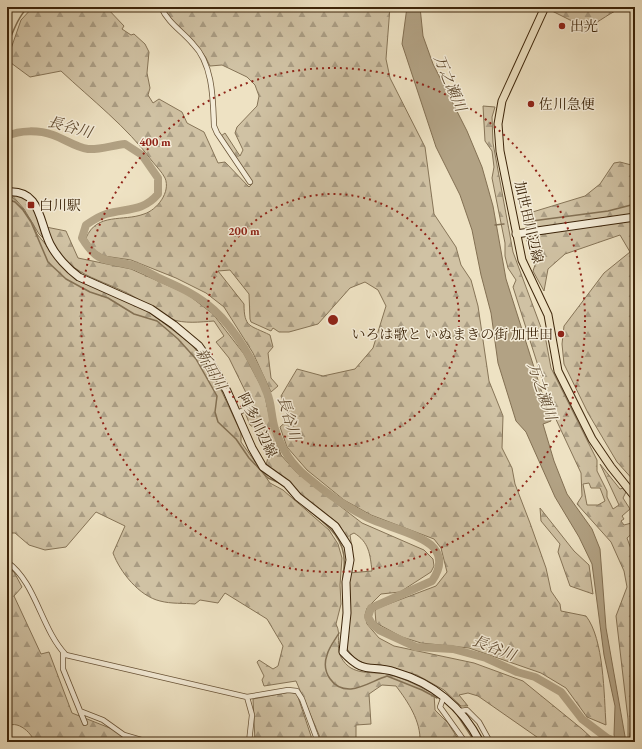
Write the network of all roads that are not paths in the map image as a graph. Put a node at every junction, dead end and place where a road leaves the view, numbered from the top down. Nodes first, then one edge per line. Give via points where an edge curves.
1 (161, 7) edge
2 (545, 7) edge
3 (250, 182) dead end
4 (7, 192) edge
5 (635, 218) edge
6 (516, 234) junction
7 (246, 409) dead end
8 (237, 413) junction
9 (635, 497) edge
10 (7, 562) edge
11 (63, 652) junction
12 (247, 696) junction
13 (445, 697) junction
14 (80, 711) junction
15 (460, 711) junction
16 (85, 723) dead end
17 (148, 742) edge
18 (249, 742) edge
19 (318, 742) edge
20 (465, 742) edge
21 (480, 742) edge
22 (490, 742) edge

1 - 3 street via 169,20 194,44 204,58 214,126
2 - 6 main road, 加世田川辺線 via 506,89 500,112 498,137
4 - 8 main road, 阿多川辺線 via 21,192 28,196 40,213 52,247 79,277 151,309 194,341 209,360
5 - 6 main road
6 - 9 main road, 加世田川辺線 via 522,260 548,315 555,360 562,380 604,458
7 - 8 street
8 - 13 main road, 阿多川辺線 via 263,467 287,484 298,497 335,526 348,546 350,560 346,582 347,613 343,652 348,659 363,669 395,672 431,687
10 - 11 street via 24,581 50,633
11 - 12 street via 69,657
11 - 14 street via 63,669
12 - 18 street via 252,715
12 - 19 street via 297,691
13 - 15 main road, 阿多川辺線
13 - 20 street via 440,707
14 - 16 street
14 - 17 street via 103,720 124,735
15 - 21 main road, 阿多川辺線
15 - 22 street via 467,710 479,722

